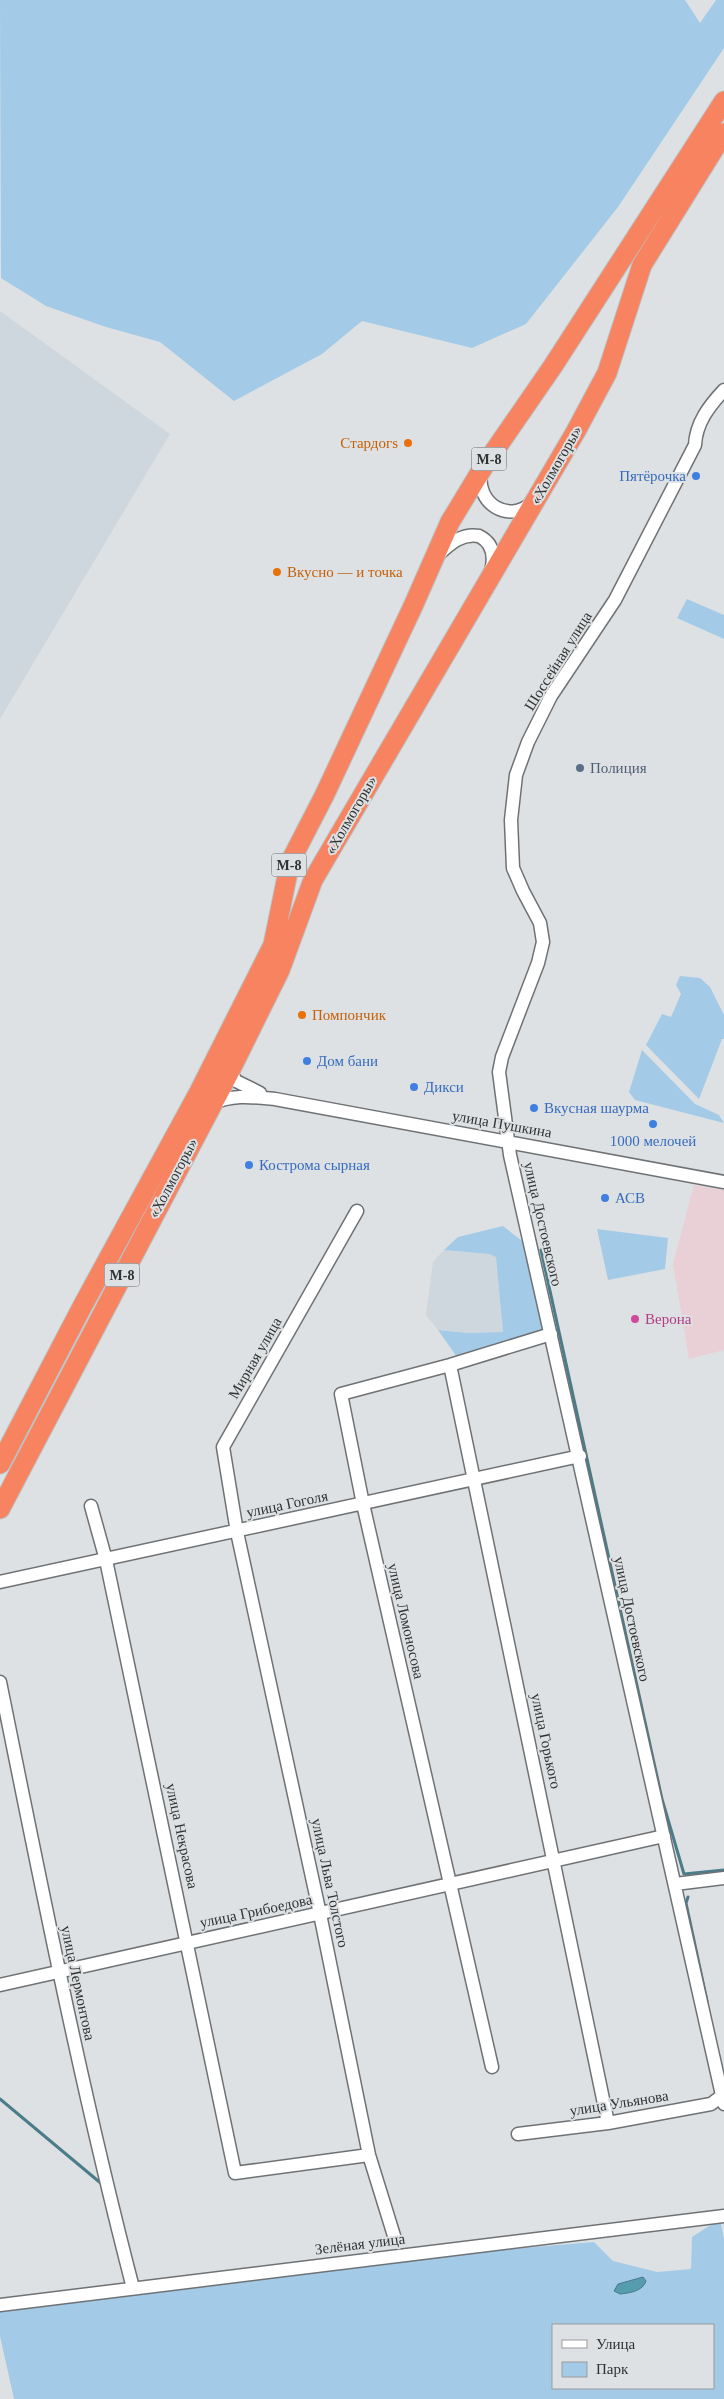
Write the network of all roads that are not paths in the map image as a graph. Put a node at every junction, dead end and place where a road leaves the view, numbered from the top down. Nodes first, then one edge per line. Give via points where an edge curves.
1 (724, 101) edge
2 (724, 133) edge
3 (724, 390) edge
4 (484, 466) junction
5 (538, 496) junction
6 (435, 558) junction
7 (488, 583) junction
8 (230, 1071) junction
9 (274, 1098) junction
10 (212, 1104) junction
11 (508, 1141) junction
12 (724, 1182) edge
13 (357, 1212) dead end
14 (551, 1334) junction
15 (450, 1366) junction
16 (580, 1456) junction
17 (0, 1464) edge
18 (474, 1480) junction
19 (363, 1504) junction
20 (92, 1506) dead end
21 (0, 1509) edge
22 (237, 1532) junction
23 (106, 1560) junction
24 (0, 1582) edge
25 (0, 1682) edge
26 (664, 1836) junction
27 (554, 1860) junction
28 (724, 1878) edge
29 (449, 1883) junction
30 (675, 1884) junction
31 (320, 1914) junction
32 (187, 1942) junction
33 (59, 1972) junction
34 (0, 1985) edge
35 (492, 2067) dead end
36 (723, 2100) edge
37 (608, 2123) junction
38 (518, 2134) dead end
39 (369, 2156) junction
40 (724, 2216) edge
41 (395, 2239) dead end
42 (133, 2288) junction
43 (0, 2304) edge

1 - 4 highway, «Холмогоры» / М-8 via 553,366
2 - 5 highway, «Холмогоры» / М-8 via 642,264 607,373
3 - 11 street, Шоссейная улица via 707,408 695,435 695,446 616,600 551,696 516,775 511,820 513,868 540,922 542,942 538,963 502,1056 499,1072
4 - 5 street via 480,480 482,493 496,508 516,512 528,507
4 - 6 highway, «Холмогоры» / М-8 via 450,522
5 - 7 highway, «Холмогоры» / М-8
6 - 7 street via 457,539 479,536 493,552
6 - 17 highway, «Холмогоры» / М-8 via 290,862 272,945 198,1092
7 - 8 highway, «Холмогоры» / М-8 via 313,880 280,970
8 - 9 street via 236,1081 249,1089
8 - 10 highway, «Холмогоры» / М-8
9 - 10 street via 246,1096 221,1099
9 - 11 street, улица Пушкина
10 - 21 highway, «Холмогоры» / М-8
11 - 12 street, улица Пушкина
11 - 14 street, улица Достоевского
13 - 22 street, Мирная улица via 223,1447
14 - 15 street, улица Ломоносова
14 - 16 street, улица Достоевского
15 - 18 street, улица Горького
15 - 19 street, улица Ломоносова via 340,1394
16 - 18 street, улица Гоголя
16 - 26 street, улица Достоевского
18 - 19 street, улица Гоголя
18 - 27 street, улица Горького
19 - 22 street, улица Гоголя
19 - 29 street, улица Ломоносова
20 - 23 street, улица Некрасова
22 - 23 street, улица Гоголя
22 - 31 street, улица Льва Толстого
23 - 24 street, улица Гоголя
23 - 32 street, улица Некрасова
25 - 33 street, улица Лермонтова
26 - 27 street, улица Грибоедова
26 - 30 street, улица Достоевского
27 - 29 street, улица Грибоедова
27 - 37 street, улица Горького
28 - 30 street
29 - 31 street, улица Грибоедова
29 - 35 street, улица Ломоносова
30 - 36 street, улица Достоевского
31 - 32 street, улица Грибоедова
31 - 39 street, улица Льва Толстого
32 - 33 street, улица Грибоедова
32 - 39 street, улица Некрасова via 235,2173
33 - 34 street, улица Грибоедова
33 - 42 street, улица Лермонтова via 106,2186
36 - 37 street, улица Ульянова
37 - 38 street, улица Ульянова
39 - 41 street, улица Льва Толстого
40 - 42 street, Зелёная улица
42 - 43 street, Зелёная улица

